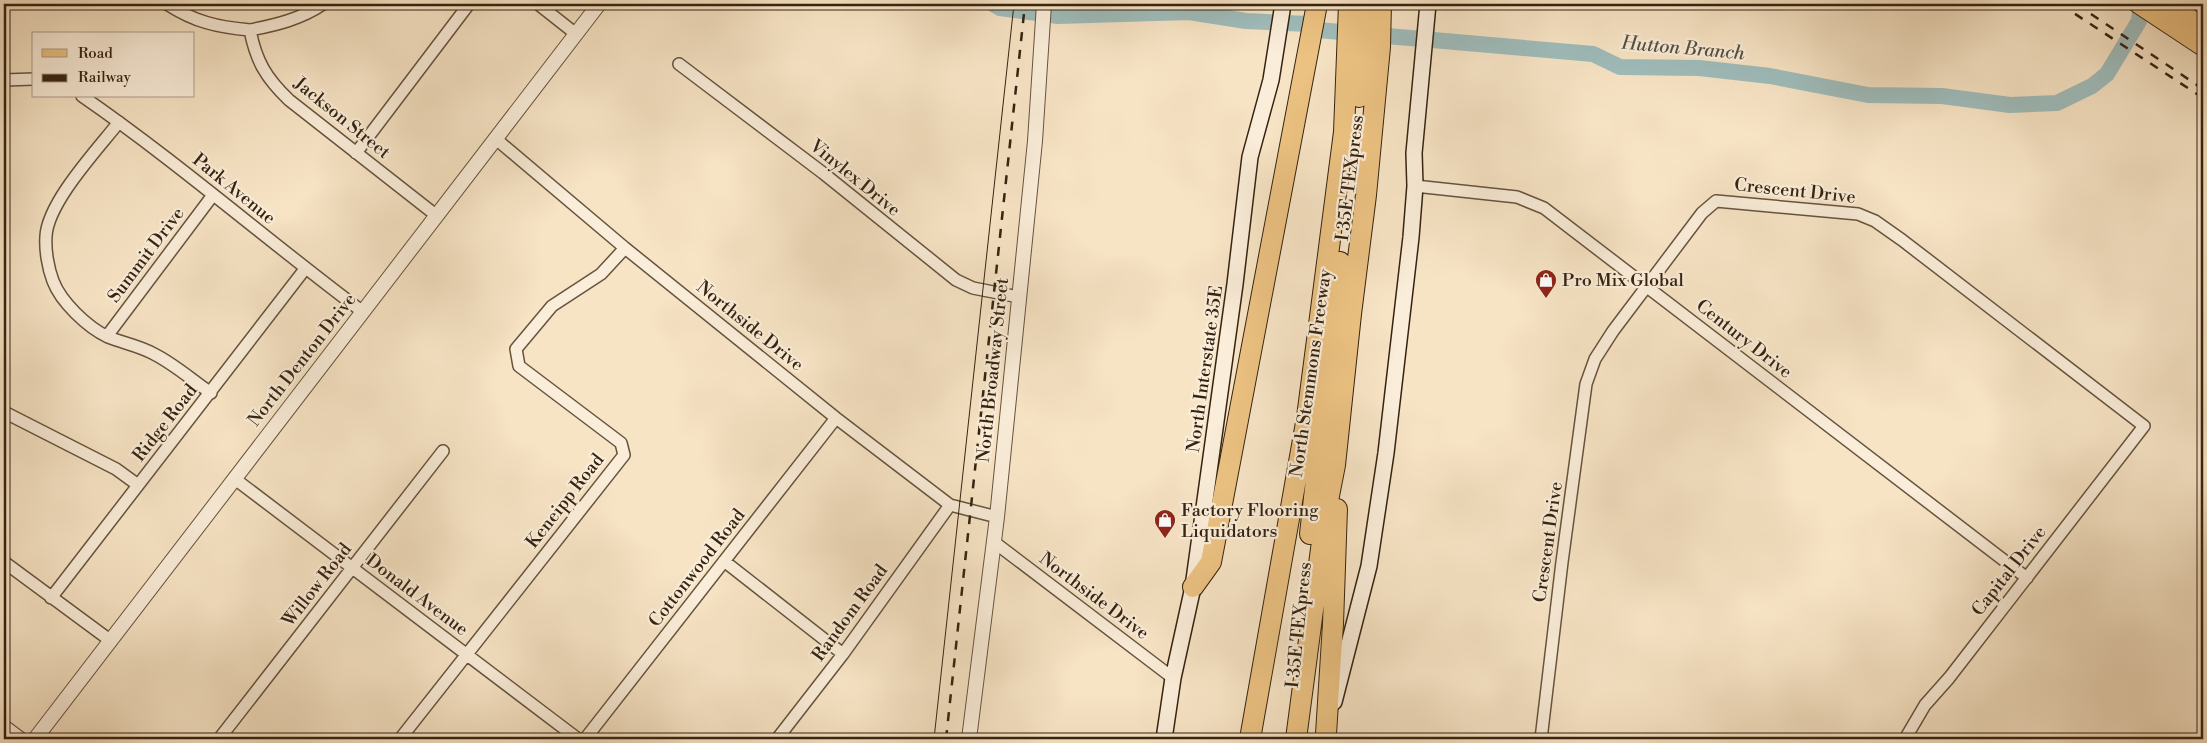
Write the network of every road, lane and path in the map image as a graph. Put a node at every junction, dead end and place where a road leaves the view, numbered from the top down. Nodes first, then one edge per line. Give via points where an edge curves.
1 (166, 4) edge
2 (322, 4) edge
3 (469, 4) edge
4 (538, 4) edge
5 (599, 4) edge
6 (1044, 4) edge
7 (1283, 4) edge
8 (1317, 4) edge
9 (1349, 4) edge
10 (1364, 4) edge
11 (1382, 4) edge
12 (1428, 4) edge
13 (2138, 4) edge
14 (2168, 4) edge
15 (2194, 28) edge
16 (250, 30) junction
17 (576, 34) junction
18 (2203, 47) edge
19 (679, 64) dead end
20 (32, 79) edge
21 (4, 80) edge
22 (85, 98) edge
23 (119, 122) junction
24 (1357, 135) junction
25 (496, 139) junction
26 (356, 153) junction
27 (1415, 186) junction
28 (213, 195) junction
29 (437, 216) junction
30 (624, 248) junction
31 (305, 269) junction
32 (1646, 286) junction
33 (1019, 297) junction
34 (363, 312) junction
35 (107, 336) junction
36 (211, 393) junction
37 (4, 412) edge
38 (836, 418) junction
39 (2144, 426) joint
40 (443, 451) dead end
41 (1335, 465) junction
42 (235, 479) junction
43 (138, 485) junction
44 (950, 505) junction
45 (997, 517) junction
46 (994, 542) junction
47 (724, 561) junction
48 (4, 562) edge
49 (352, 568) junction
50 (2027, 578) junction
51 (1194, 587) junction
52 (52, 598) junction
53 (110, 641) junction
54 (466, 654) junction
55 (843, 654) junction
56 (1173, 678) junction
57 (4, 727) edge
58 (1326, 737) edge
59 (20, 739) edge
60 (35, 739) edge
61 (219, 739) edge
62 (400, 739) edge
63 (578, 739) edge
64 (585, 739) edge
65 (777, 739) edge
66 (969, 739) edge
67 (1164, 739) edge
68 (1250, 739) edge
69 (1285, 739) edge
70 (1296, 739) edge
71 (1541, 739) edge
72 (1906, 739) edge

1 - 16 street via 202,23
2 - 16 street via 312,12 284,23
3 - 26 street
4 - 17 street
5 - 17 street, North Denton Drive
6 - 33 street, North Broadway Street via 1035,141
7 - 51 main road, North Interstate 35E via 1274,65 1250,157
8 - 51 highway via 1211,562
9 - 24 highway, North Stemmons Freeway
10 - 24 highway, I 35E TEXpress
11 - 24 highway, North Stemmons Freeway via 1380,47
12 - 27 main road via 1414,153
13 - 15 main road
14 - 15 main road
15 - 18 main road
16 - 26 street, Jackson Street via 255,55 274,86
17 - 25 street, North Denton Drive
19 - 33 street, Vinylex Drive via 956,280 974,288
20 - 21 street
22 - 23 street, Park Avenue
23 - 28 street, Park Avenue
23 - 35 street via 62,196 46,235 46,252 58,294 74,312
24 - 41 highway, North Stemmons Freeway
24 - 68 highway, North Stemmons Freeway
24 - 69 highway, I 35E TEXpress
25 - 29 street, North Denton Drive
25 - 30 street, Northside Drive
26 - 29 street, Jackson Street
27 - 32 street, Century Drive via 1517,197 1533,202
27 - 58 main road via 1396,374 1374,538
28 - 31 street, Park Avenue
28 - 35 street, Summit Drive
29 - 34 street, North Denton Drive
30 - 38 street, Northside Drive
30 - 54 street, Keneipp Road via 601,274 552,306 516,349 518,366 621,443 624,456
31 - 34 street, Park Avenue
31 - 36 street, Ridge Road
32 - 39 street, Crescent Drive via 1702,213 1716,201 1866,216 1902,240
32 - 50 street, Century Drive
32 - 71 street, Crescent Drive via 1600,351 1586,384
33 - 45 street, North Broadway Street
34 - 42 street, North Denton Drive
35 - 36 street via 155,354
36 - 43 street, Ridge Road
37 - 43 street via 116,469
38 - 44 street, Northside Drive
38 - 47 street, Cottonwood Road
39 - 50 street, Capital Drive
40 - 49 street, Willow Road
41 - 58 highway via 1337,533
41 - 70 highway, North Stemmons Freeway
42 - 49 street, Donald Avenue
42 - 53 street, North Denton Drive
43 - 52 street, Ridge Road
44 - 45 street, Northside Drive
44 - 55 street, Random Road
45 - 46 street, North Broadway Street
46 - 56 street, Northside Drive
46 - 66 street, North Broadway Street
47 - 55 street
47 - 64 street, Cottonwood Road
48 - 52 street
49 - 54 street, Donald Avenue
49 - 61 street, Willow Road
50 - 72 street, Capital Drive via 1925,705
51 - 56 main road, North Interstate 35E
52 - 53 street
53 - 60 street, North Denton Drive
54 - 62 street, Keneipp Road
54 - 63 street, Donald Avenue
55 - 65 street, Random Road
56 - 67 main road, North Interstate 35E
57 - 59 street

